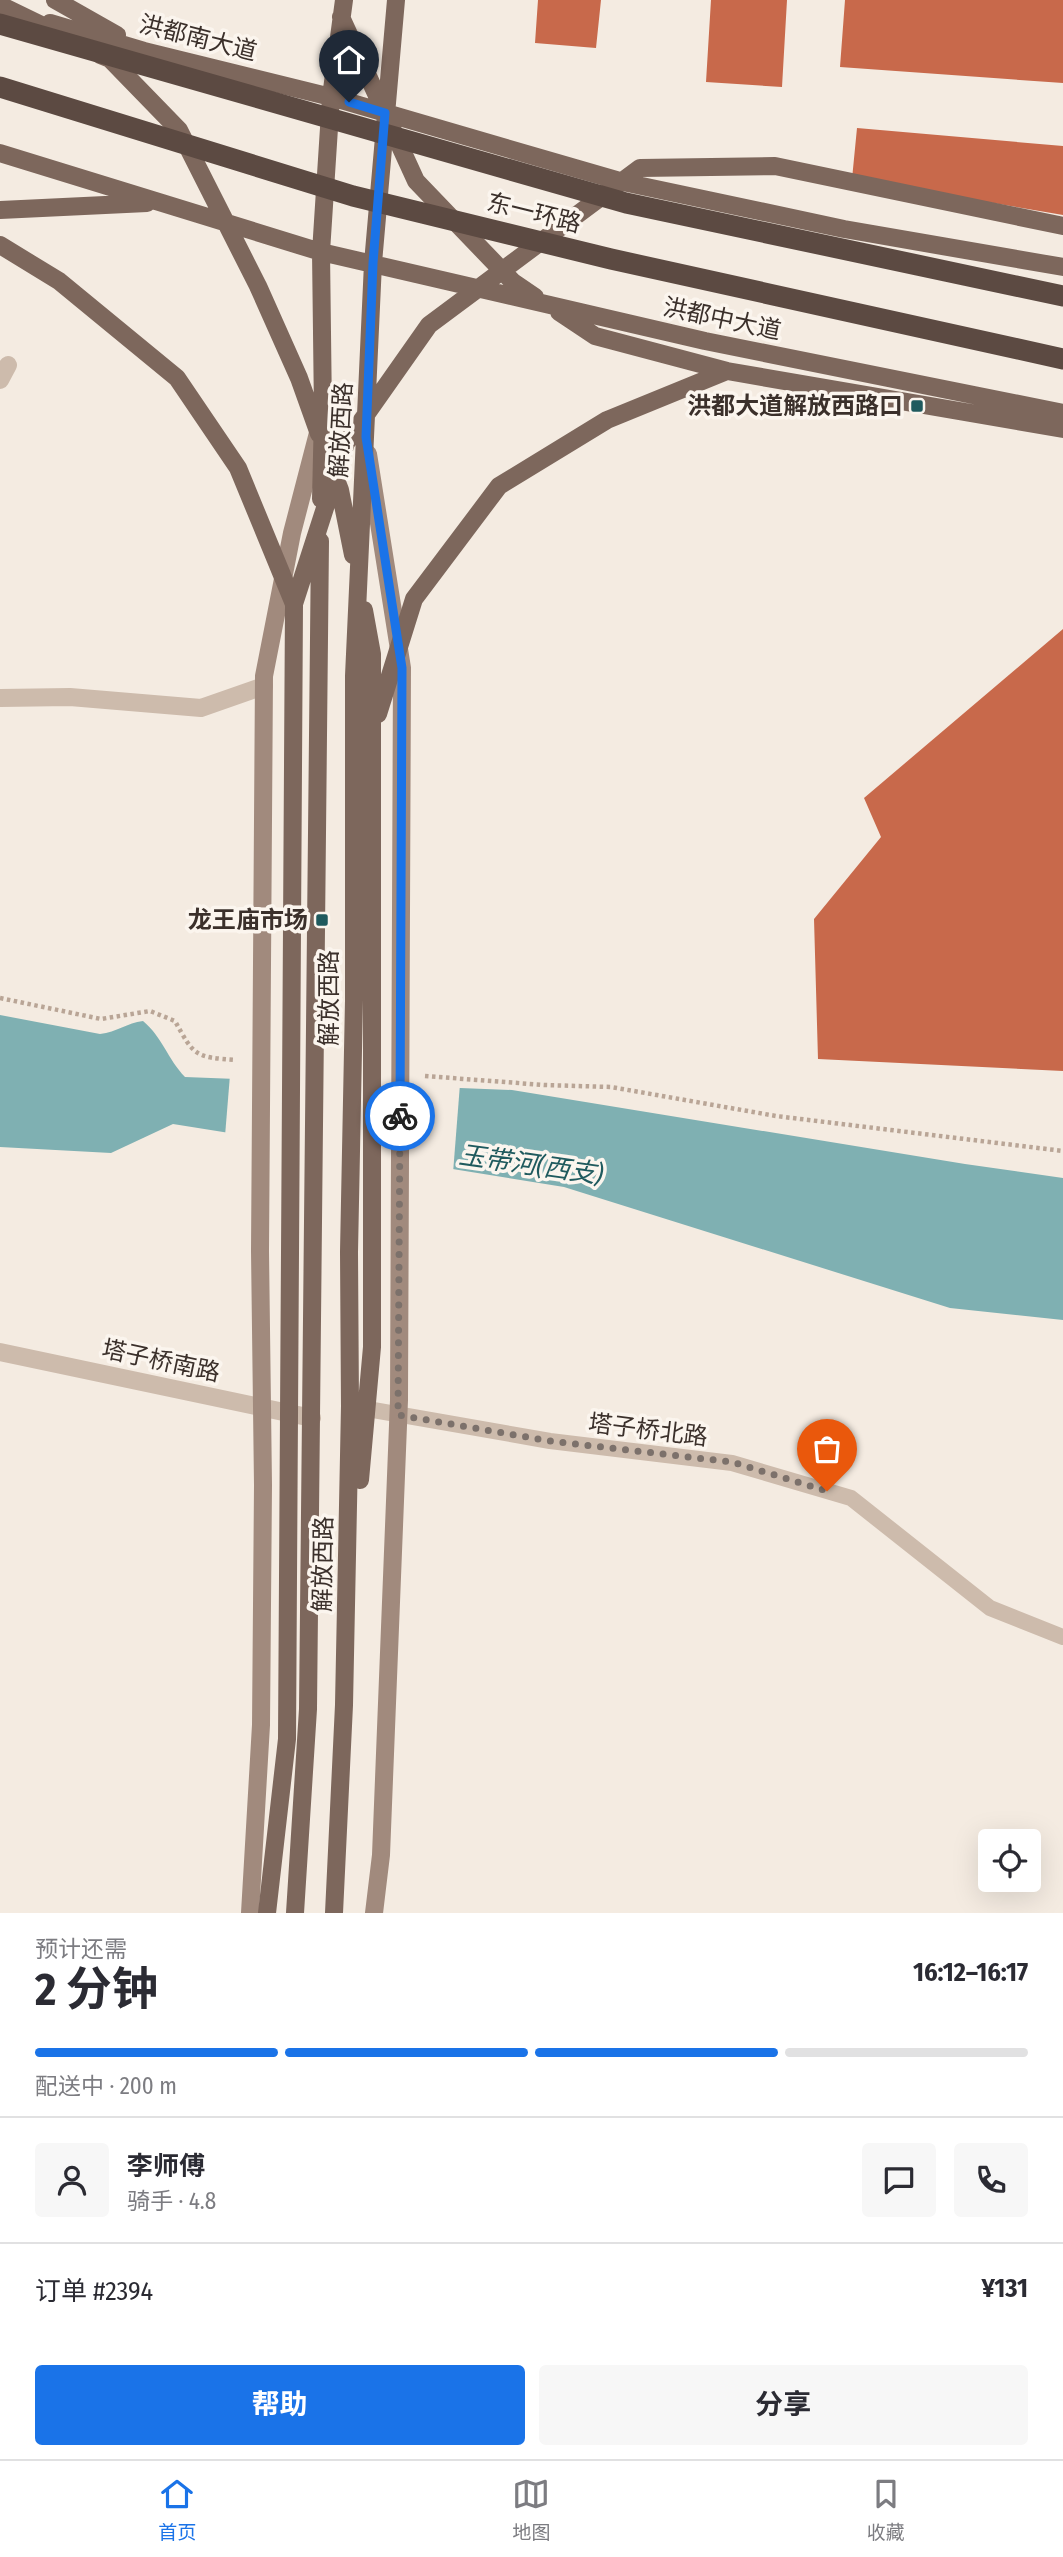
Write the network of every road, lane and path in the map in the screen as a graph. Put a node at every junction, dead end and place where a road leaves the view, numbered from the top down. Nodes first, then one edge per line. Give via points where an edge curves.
1 (55, 0) edge
2 (342, 0) edge
3 (396, 0) edge
4 (0, 6) edge
5 (0, 24) edge
6 (144, 51) junction
7 (0, 87) edge
8 (331, 97) junction
9 (385, 113) junction
10 (0, 153) edge
11 (162, 202) junction
12 (0, 210) edge
13 (1063, 226) edge
14 (0, 245) edge
15 (321, 252) junction
16 (373, 263) junction
17 (1063, 267) edge
18 (1063, 296) edge
19 (1063, 359) edge
20 (727, 370) junction
21 (323, 413) junction
22 (1063, 413) edge
23 (1063, 429) edge
24 (366, 437) junction
25 (294, 604) junction
26 (264, 686) junction
27 (0, 698) edge
28 (372, 734) junction
29 (0, 998) edge
30 (247, 1061) dead end
31 (422, 1075) dead end
32 (1063, 1151) edge
33 (0, 1352) edge
34 (358, 1407) junction
35 (262, 1408) junction
36 (398, 1415) junction
37 (313, 1418) junction
38 (1063, 1637) edge
39 (250, 1913) edge
40 (267, 1913) edge
41 (295, 1913) edge
42 (334, 1913) edge
43 (374, 1913) edge

1 - 6 main road
2 - 8 main road, 解放西路
2 - 20 main road via 341,18 416,181 513,282 595,336
3 - 9 main road, 解放西路
4 - 6 main road, 洪都南大道
4 - 28 main road via 110,59 179,130 258,286 299,378 340,490 372,654
5 - 18 highway, 东一环路 via 626,203
6 - 8 main road, 洪都南大道
7 - 19 highway, 东一环路 via 353,196 611,259
8 - 9 main road, 洪都南大道
8 - 15 main road, 解放西路
9 - 16 main road, 解放西路
9 - 17 main road via 623,182 844,229
10 - 11 main road
11 - 12 main road
11 - 15 main road
13 - 25 main road via 775,166 640,168 429,325 346,443
14 - 25 main road via 59,281 177,378 238,468
15 - 16 main road
15 - 21 main road, 解放西路
16 - 22 main road, 洪都中大道 via 705,341
16 - 24 main road, 解放西路
20 - 23 main road
20 - 28 main road via 607,420 499,486 414,599
21 - 26 main road via 292,533
21 - 37 main road, 解放西路
24 - 34 main road, 解放西路 via 354,676 349,1252
24 - 36 main road via 402,668
25 - 40 main road via 287,1739
26 - 27 street via 201,708 69,697
26 - 35 main road
28 - 34 main road via 372,1347
29 - 30 path via 101,1019 150,1011 175,1020 190,1048 207,1058
31 - 32 path via 611,1087 776,1116
33 - 35 street, 塔子桥南路
34 - 36 lane, 塔子桥北路
34 - 42 main road, 解放西路
35 - 37 street, 塔子桥南路
35 - 39 main road via 261,1725
36 - 38 lane, 塔子桥北路 via 550,1441 732,1462 851,1498 990,1608
36 - 43 main road via 381,1854
37 - 41 main road, 解放西路 via 308,1709

